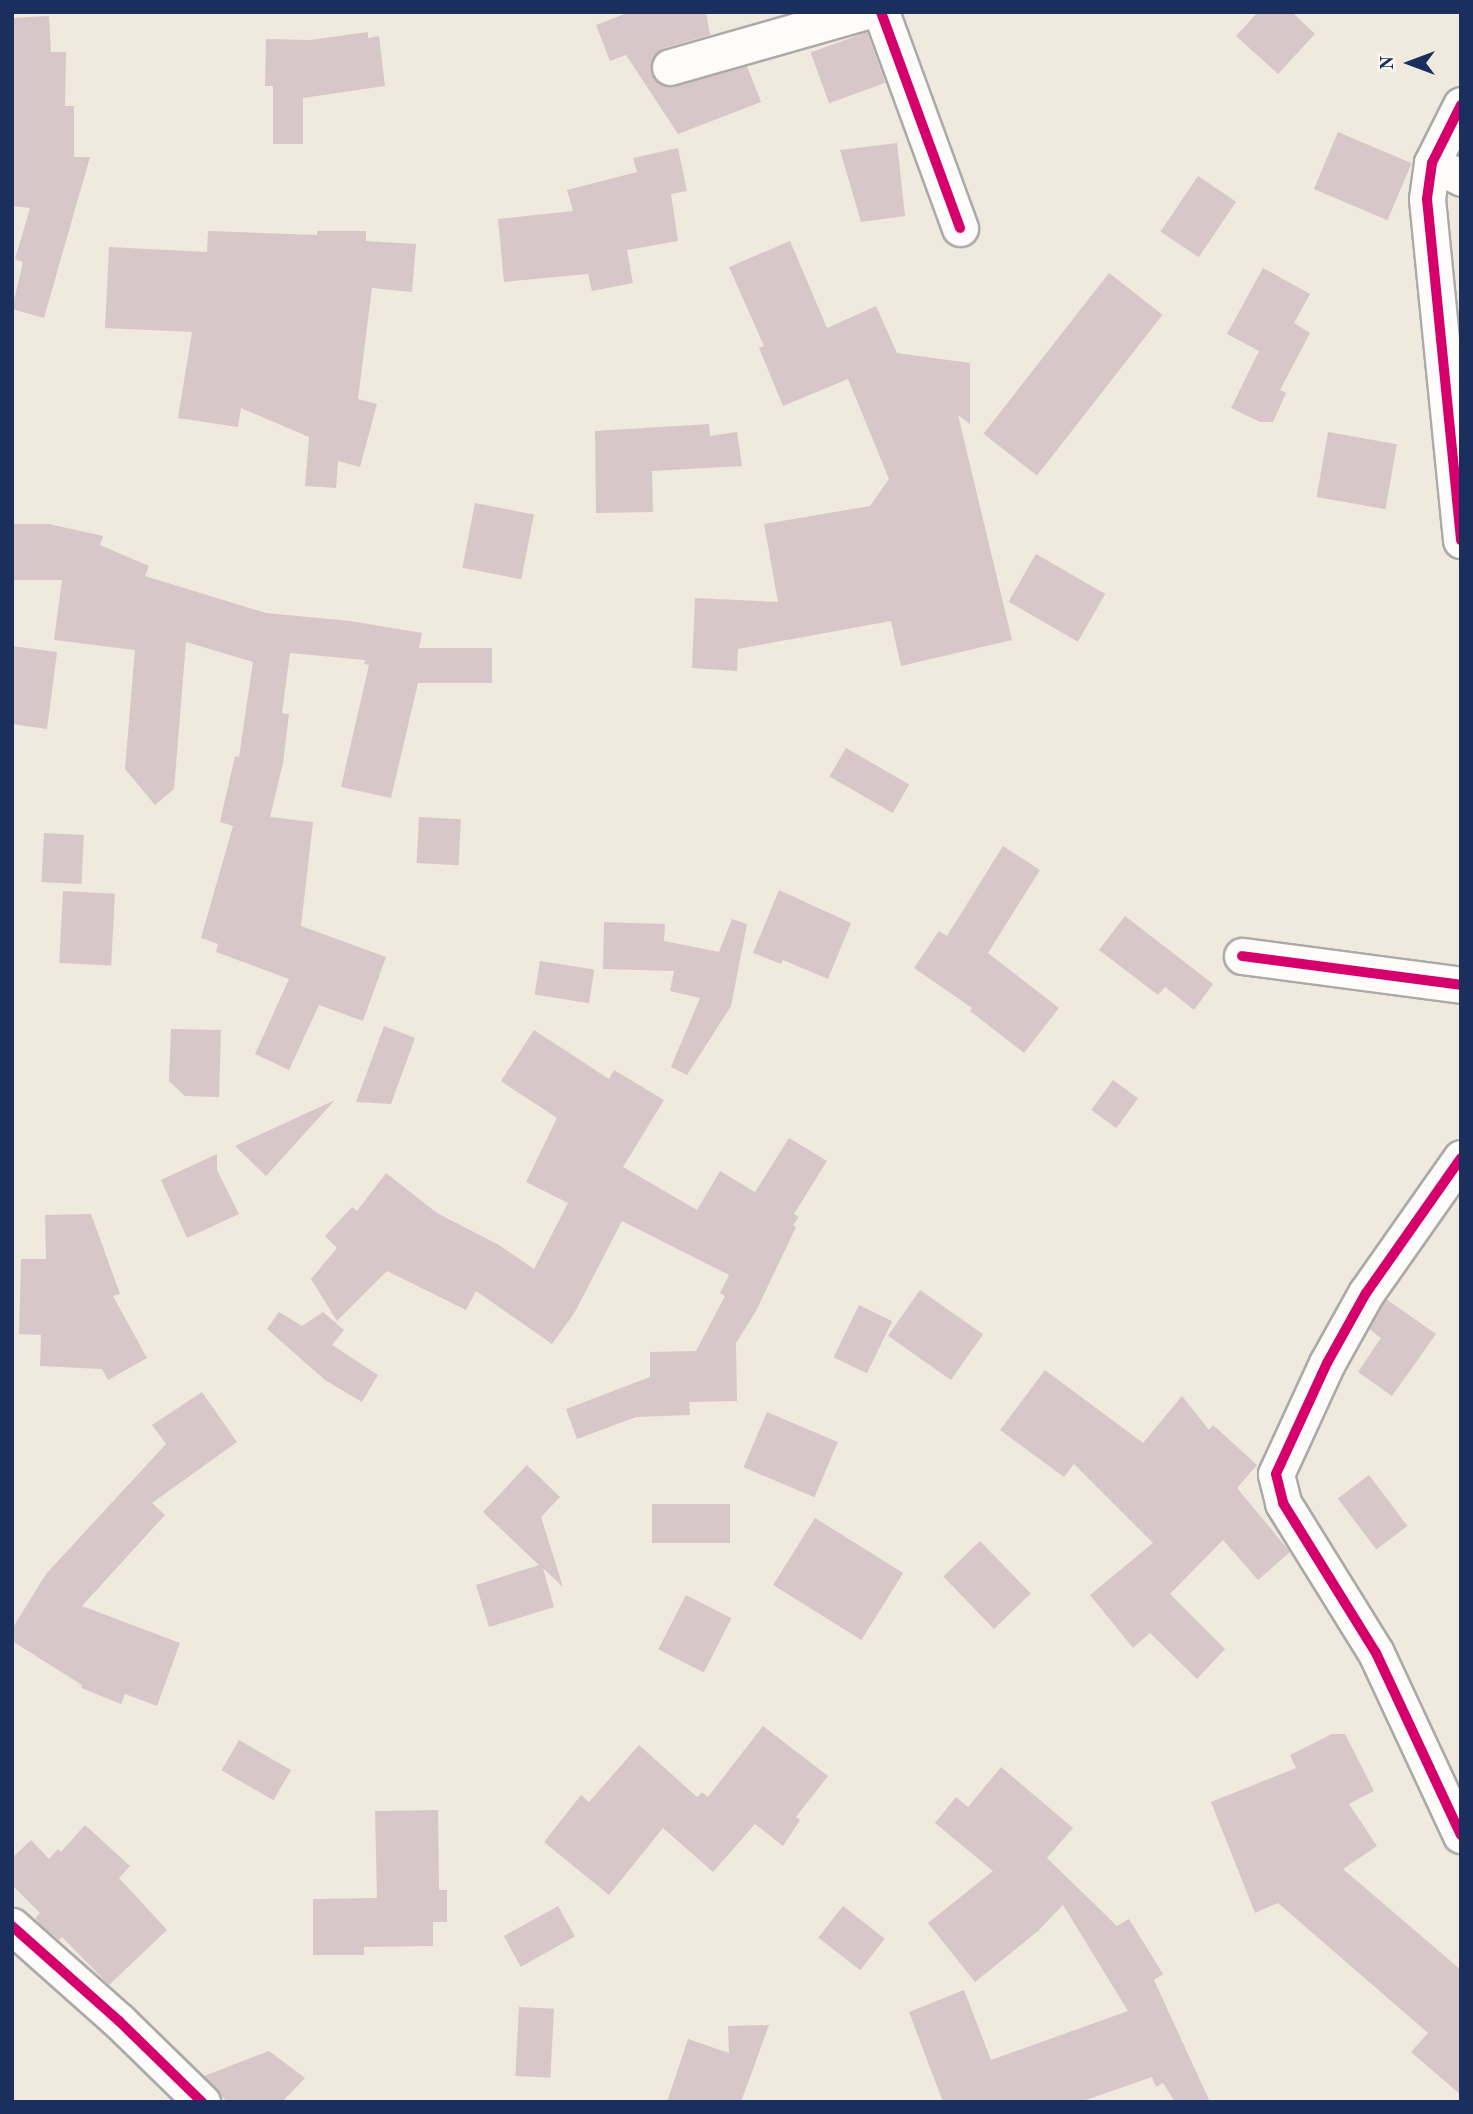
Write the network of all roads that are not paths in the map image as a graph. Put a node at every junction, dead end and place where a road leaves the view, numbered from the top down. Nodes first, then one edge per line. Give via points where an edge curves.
1 (863, 12) edge
2 (881, 12) edge
3 (670, 67) dead end
4 (1461, 104) edge
5 (1446, 170) edge
6 (960, 228) dead end
7 (1461, 540) edge
8 (1242, 956) dead end
9 (1461, 985) edge
10 (1461, 1158) edge
11 (1461, 1835) edge
12 (12, 1926) edge
13 (202, 2102) edge

1 - 3 street
2 - 6 street
4 - 5 street
5 - 7 street via 1427,199
8 - 9 street
10 - 11 street via 1366,1293 1327,1363 1276,1474 1283,1503 1376,1653
12 - 13 street

